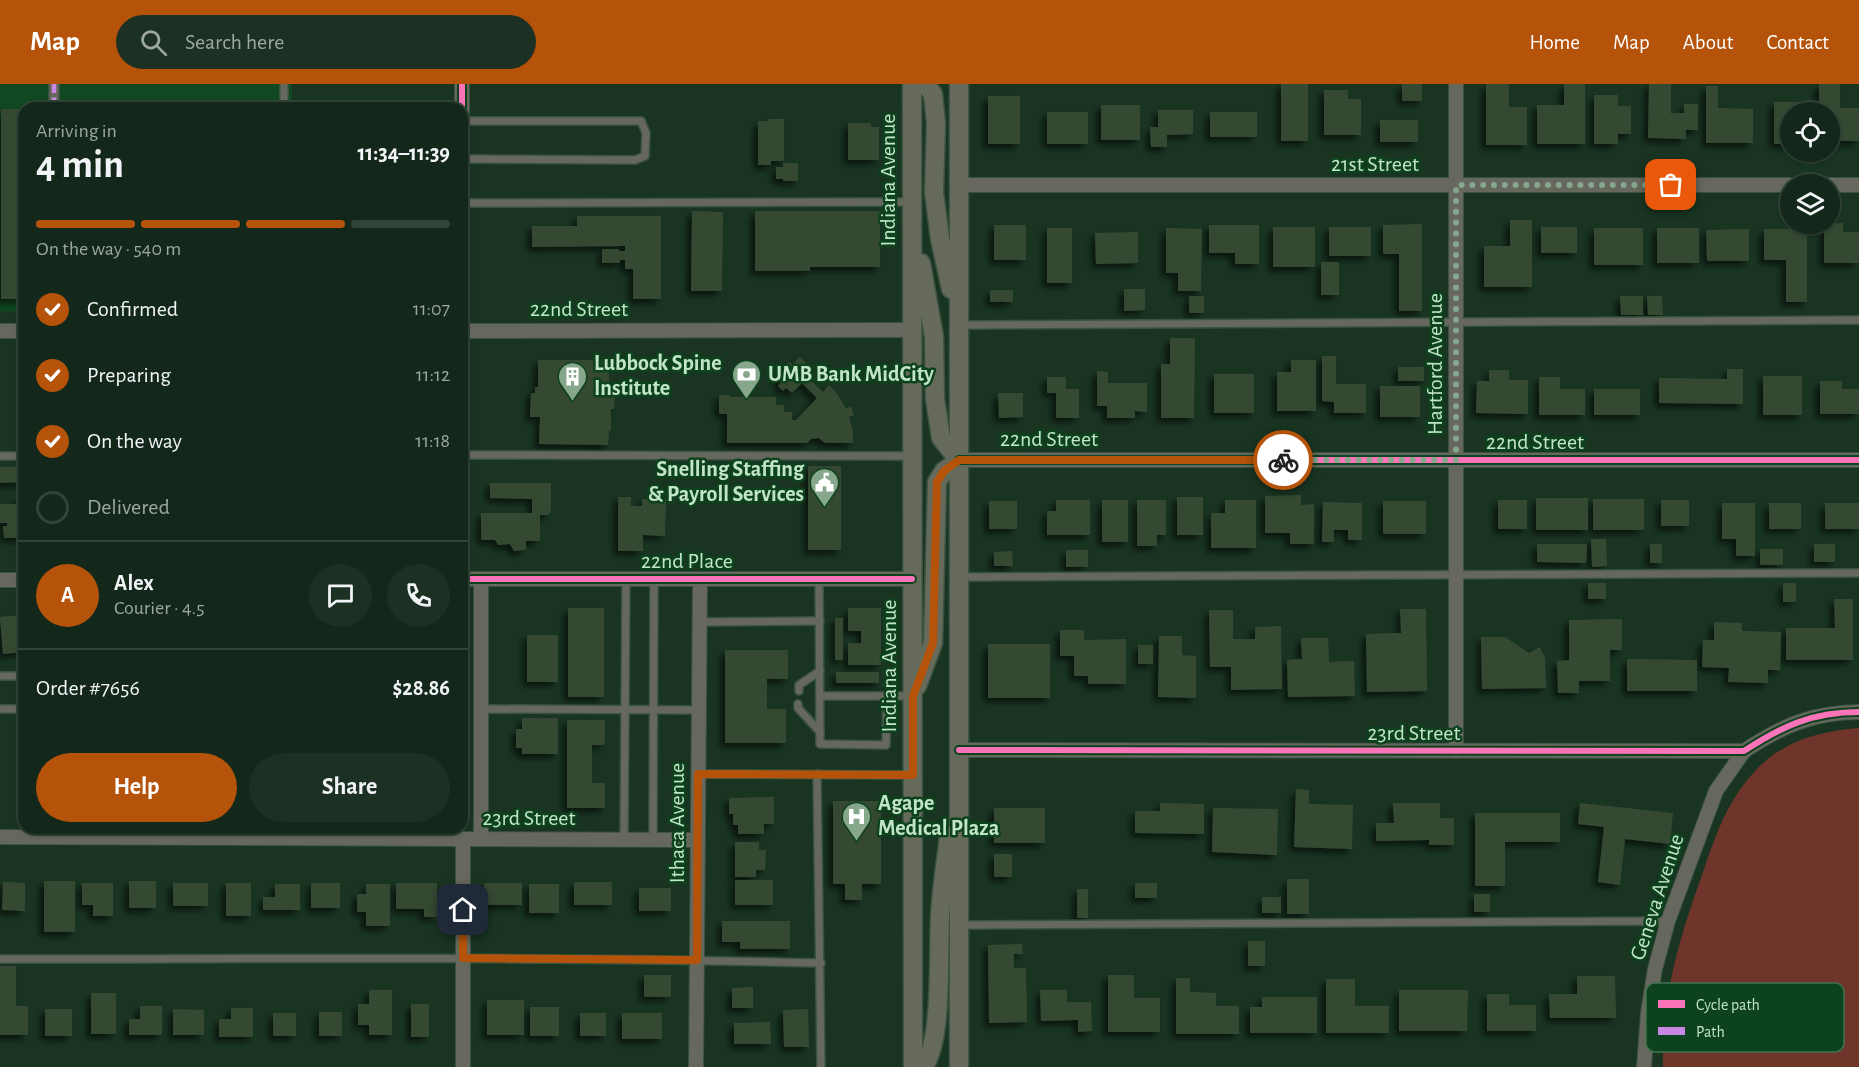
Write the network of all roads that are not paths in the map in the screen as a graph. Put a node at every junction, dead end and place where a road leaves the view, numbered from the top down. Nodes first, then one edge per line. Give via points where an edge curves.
1 (54, 84) edge
2 (284, 84) edge
3 (462, 84) edge
4 (912, 84) edge
5 (925, 84) edge
6 (959, 84) edge
7 (1456, 84) edge
8 (54, 102) edge
9 (284, 102) edge
10 (462, 102) edge
11 (468, 121) edge
12 (468, 159) edge
13 (959, 185) junction
14 (1456, 185) junction
15 (1780, 185) edge
16 (1840, 185) edge
17 (1859, 185) edge
18 (468, 203) edge
19 (912, 209) junction
20 (1859, 320) edge
21 (1456, 321) junction
22 (959, 322) junction
23 (912, 330) junction
24 (0, 331) edge
25 (18, 331) edge
26 (468, 331) edge
27 (468, 455) edge
28 (0, 456) edge
29 (18, 456) edge
30 (912, 456) junction
31 (959, 460) junction
32 (1456, 460) junction
33 (1859, 460) edge
34 (1859, 573) edge
35 (1456, 574) junction
36 (959, 577) junction
37 (468, 579) edge
38 (481, 579) junction
39 (626, 579) junction
40 (654, 579) junction
41 (700, 579) junction
42 (819, 579) junction
43 (912, 579) junction
44 (0, 580) edge
45 (18, 580) edge
46 (820, 621) junction
47 (700, 622) junction
48 (820, 671) junction
49 (0, 676) edge
50 (18, 676) edge
51 (799, 692) dead end
52 (820, 696) junction
53 (887, 696) junction
54 (913, 696) junction
55 (798, 704) dead end
56 (0, 709) edge
57 (18, 709) edge
58 (481, 709) junction
59 (624, 710) junction
60 (653, 710) junction
61 (699, 710) junction
62 (1859, 712) edge
63 (820, 733) junction
64 (959, 750) junction
65 (1456, 751) junction
66 (1744, 752) junction
67 (698, 774) junction
68 (817, 774) junction
69 (913, 775) junction
70 (274, 834) edge
71 (382, 834) edge
72 (0, 837) edge
73 (463, 839) junction
74 (481, 839) junction
75 (624, 840) junction
76 (653, 840) junction
77 (698, 840) junction
78 (1668, 921) junction
79 (959, 925) junction
80 (463, 958) junction
81 (0, 959) edge
82 (697, 960) junction
83 (821, 963) junction
84 (1653, 983) edge
85 (1646, 1040) edge
86 (463, 1067) edge
87 (696, 1067) edge
88 (821, 1067) edge
89 (913, 1067) edge
90 (923, 1067) edge
91 (959, 1067) edge
92 (1644, 1067) edge

1 - 8 street
2 - 9 lane
3 - 10 street
4 - 19 main road, Indiana Avenue
5 - 22 main road via 933,94 936,123 934,192 939,238
6 - 13 main road
7 - 14 street, Hartford Avenue
11 - 12 lane via 641,121 646,133 645,156 635,160
13 - 14 street, 21st Street
13 - 22 main road
14 - 15 street, 21st Street
14 - 21 street, Hartford Avenue
16 - 17 street
18 - 19 lane
19 - 23 main road, Indiana Avenue
19 - 31 main road via 934,337 935,399 941,438
20 - 21 lane
21 - 22 lane
21 - 32 street, Hartford Avenue
22 - 31 main road
23 - 26 street, 22nd Street
23 - 30 main road, Indiana Avenue
24 - 25 street
27 - 30 lane
28 - 29 lane
30 - 43 main road, Indiana Avenue
31 - 32 street, 22nd Street
31 - 36 main road
31 - 54 main road via 937,482 933,643
32 - 33 street, 22nd Street
32 - 35 street, Hartford Avenue
34 - 35 lane
35 - 36 lane
35 - 65 street, Hartford Avenue
36 - 64 main road
37 - 38 street, 22nd Place
38 - 39 street, 22nd Place
38 - 58 street
39 - 40 street, 22nd Place
39 - 59 lane
40 - 41 street, 22nd Place
40 - 60 lane
41 - 42 street, 22nd Place
41 - 47 street, Ithaca Avenue
42 - 43 street, 22nd Place
42 - 46 lane
43 - 54 main road, Indiana Avenue
44 - 45 street
46 - 47 lane
46 - 48 lane
47 - 61 street, Ithaca Avenue
48 - 51 lane via 799,686
48 - 52 lane
49 - 50 lane
52 - 53 lane
52 - 63 lane
53 - 54 lane
53 - 63 lane via 886,745 820,744
54 - 69 main road, Indiana Avenue
55 - 63 lane
56 - 57 lane
58 - 59 lane
58 - 74 street
59 - 60 lane
59 - 75 lane
60 - 61 lane
60 - 76 lane
61 - 67 street, Ithaca Avenue
62 - 66 street via 1840,712 1792,723
64 - 65 street, 23rd Street
64 - 79 main road
64 - 90 main road via 940,916 936,1035 930,1059
65 - 66 street, 23rd Street
66 - 78 street, Geneva Avenue via 1716,791
67 - 68 lane
67 - 77 street, Ithaca Avenue
68 - 69 lane
68 - 83 lane
69 - 89 main road, Indiana Avenue
70 - 72 street, 23rd Street
71 - 73 street, 23rd Street
73 - 74 street, 23rd Street
73 - 80 street
74 - 75 street, 23rd Street
75 - 76 street, 23rd Street
76 - 77 street, 23rd Street
77 - 82 street, Ithaca Avenue
78 - 79 lane
78 - 84 street, Geneva Avenue
79 - 91 main road
80 - 81 lane
80 - 82 lane
80 - 86 street
82 - 83 lane
82 - 87 street, Ithaca Avenue
83 - 88 lane
85 - 92 street, Geneva Avenue

